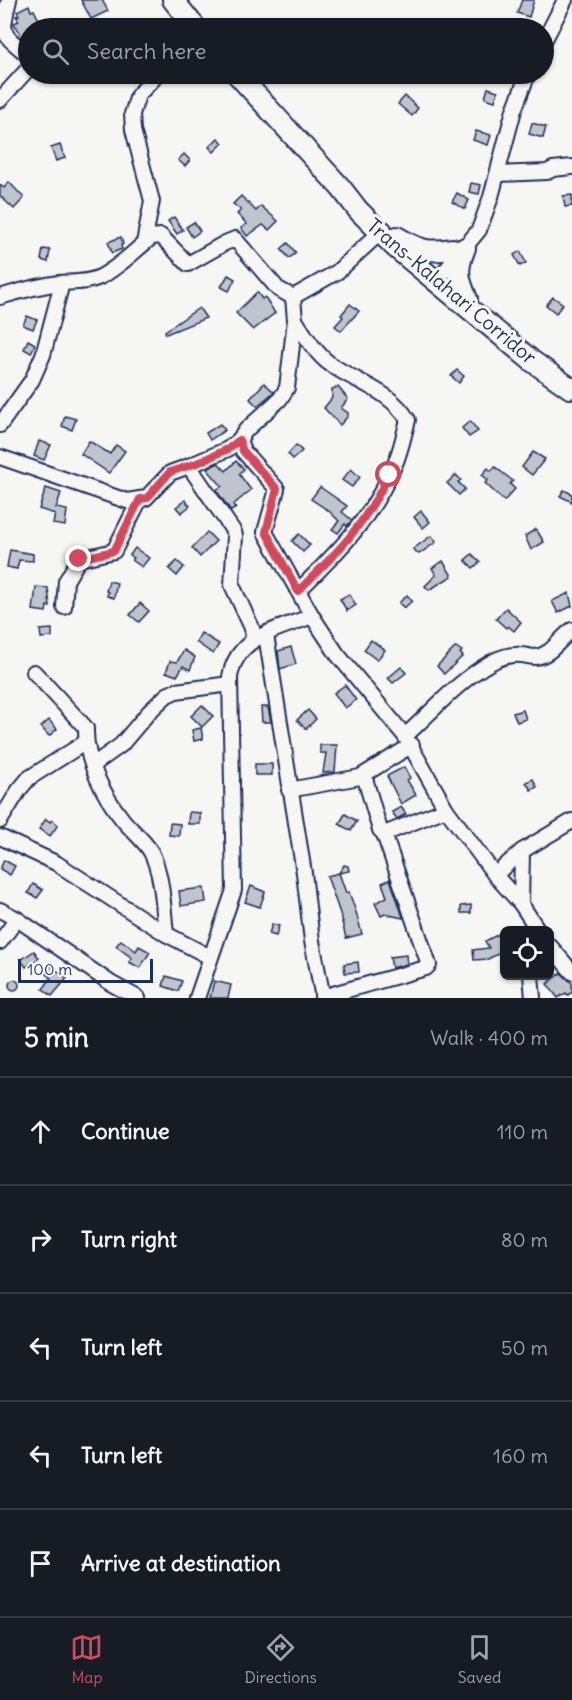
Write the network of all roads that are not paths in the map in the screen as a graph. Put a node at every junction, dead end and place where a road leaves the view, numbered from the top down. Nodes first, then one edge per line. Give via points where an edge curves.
1 (9, 0) edge
2 (173, 0) edge
3 (564, 0) edge
4 (188, 18) edge
5 (554, 20) edge
6 (18, 48) edge
7 (18, 80) edge
8 (148, 84) edge
9 (246, 84) edge
10 (525, 84) edge
11 (0, 100) edge
12 (513, 110) junction
13 (572, 167) edge
14 (498, 174) junction
15 (481, 224) junction
16 (382, 231) junction
17 (144, 243) junction
18 (459, 248) junction
19 (435, 277) junction
20 (62, 283) junction
21 (0, 297) edge
22 (293, 297) junction
23 (467, 299) junction
24 (295, 320) junction
25 (571, 388) edge
26 (0, 425) edge
27 (239, 440) junction
28 (0, 457) edge
29 (189, 466) junction
30 (140, 499) junction
31 (298, 591) junction
32 (64, 607) dead end
33 (312, 616) junction
34 (572, 630) edge
35 (260, 637) junction
36 (34, 672) dead end
37 (230, 684) junction
38 (86, 741) junction
39 (409, 741) junction
40 (93, 765) junction
41 (364, 775) junction
42 (289, 790) junction
43 (446, 809) junction
44 (0, 821) edge
45 (572, 821) edge
46 (384, 834) junction
47 (0, 837) edge
48 (522, 850) junction
49 (495, 875) junction
50 (521, 904) junction
51 (0, 910) edge
52 (17, 919) junction
53 (535, 926) edge
54 (166, 934) junction
55 (0, 942) edge
56 (554, 952) edge
57 (210, 957) junction
58 (572, 972) edge
59 (531, 980) edge
60 (138, 998) edge
61 (197, 998) edge
62 (323, 998) edge
63 (533, 998) edge

1 - 6 street via 5,34
2 - 4 highway
3 - 5 street
7 - 11 street
8 - 17 street via 138,95 132,114 152,201
9 - 16 highway, Trans-Kalahari Corridor
10 - 12 street
12 - 14 street
12 - 15 street
13 - 14 street
14 - 15 street
15 - 18 street
16 - 18 highway via 431,252
16 - 19 highway, Trans-Kalahari Corridor
16 - 22 street via 337,272
17 - 20 street via 100,277
17 - 22 street via 161,237 188,264 235,239 278,289
18 - 19 street
18 - 23 highway via 458,270
19 - 23 highway, Trans-Kalahari Corridor
19 - 25 highway, Trans-Kalahari Corridor via 532,361
20 - 21 street
20 - 26 street via 43,356 32,380
22 - 24 street
23 - 25 highway, Trans-Kalahari Corridor
24 - 27 street via 286,388
24 - 31 street via 329,363 375,387 402,409 408,420 395,464 368,515 342,548
27 - 29 street
27 - 31 street via 243,451 277,489 266,532
28 - 30 street via 127,501
29 - 30 street via 170,472 147,498
29 - 35 street via 234,532 232,585
30 - 32 street via 114,551 79,559 66,581
31 - 33 street
33 - 35 street
33 - 39 street via 337,654
34 - 39 street via 552,649 535,657 512,655 488,664 462,684
35 - 37 street via 236,657
35 - 42 street
36 - 38 street via 86,728
37 - 40 street via 167,695 122,745
37 - 57 street via 235,877
38 - 40 street
38 - 44 street via 29,778
39 - 41 street
39 - 43 street
40 - 54 street via 108,800 145,844 156,864
41 - 42 street
41 - 46 street
42 - 62 street
43 - 46 street
43 - 49 street
45 - 48 street
46 - 62 street via 429,966
47 - 54 street via 57,863
48 - 49 street
48 - 50 street
49 - 50 street
50 - 53 street
51 - 52 street
52 - 55 street
52 - 60 street via 111,984
54 - 57 street
56 - 58 street
57 - 61 street
59 - 63 street

